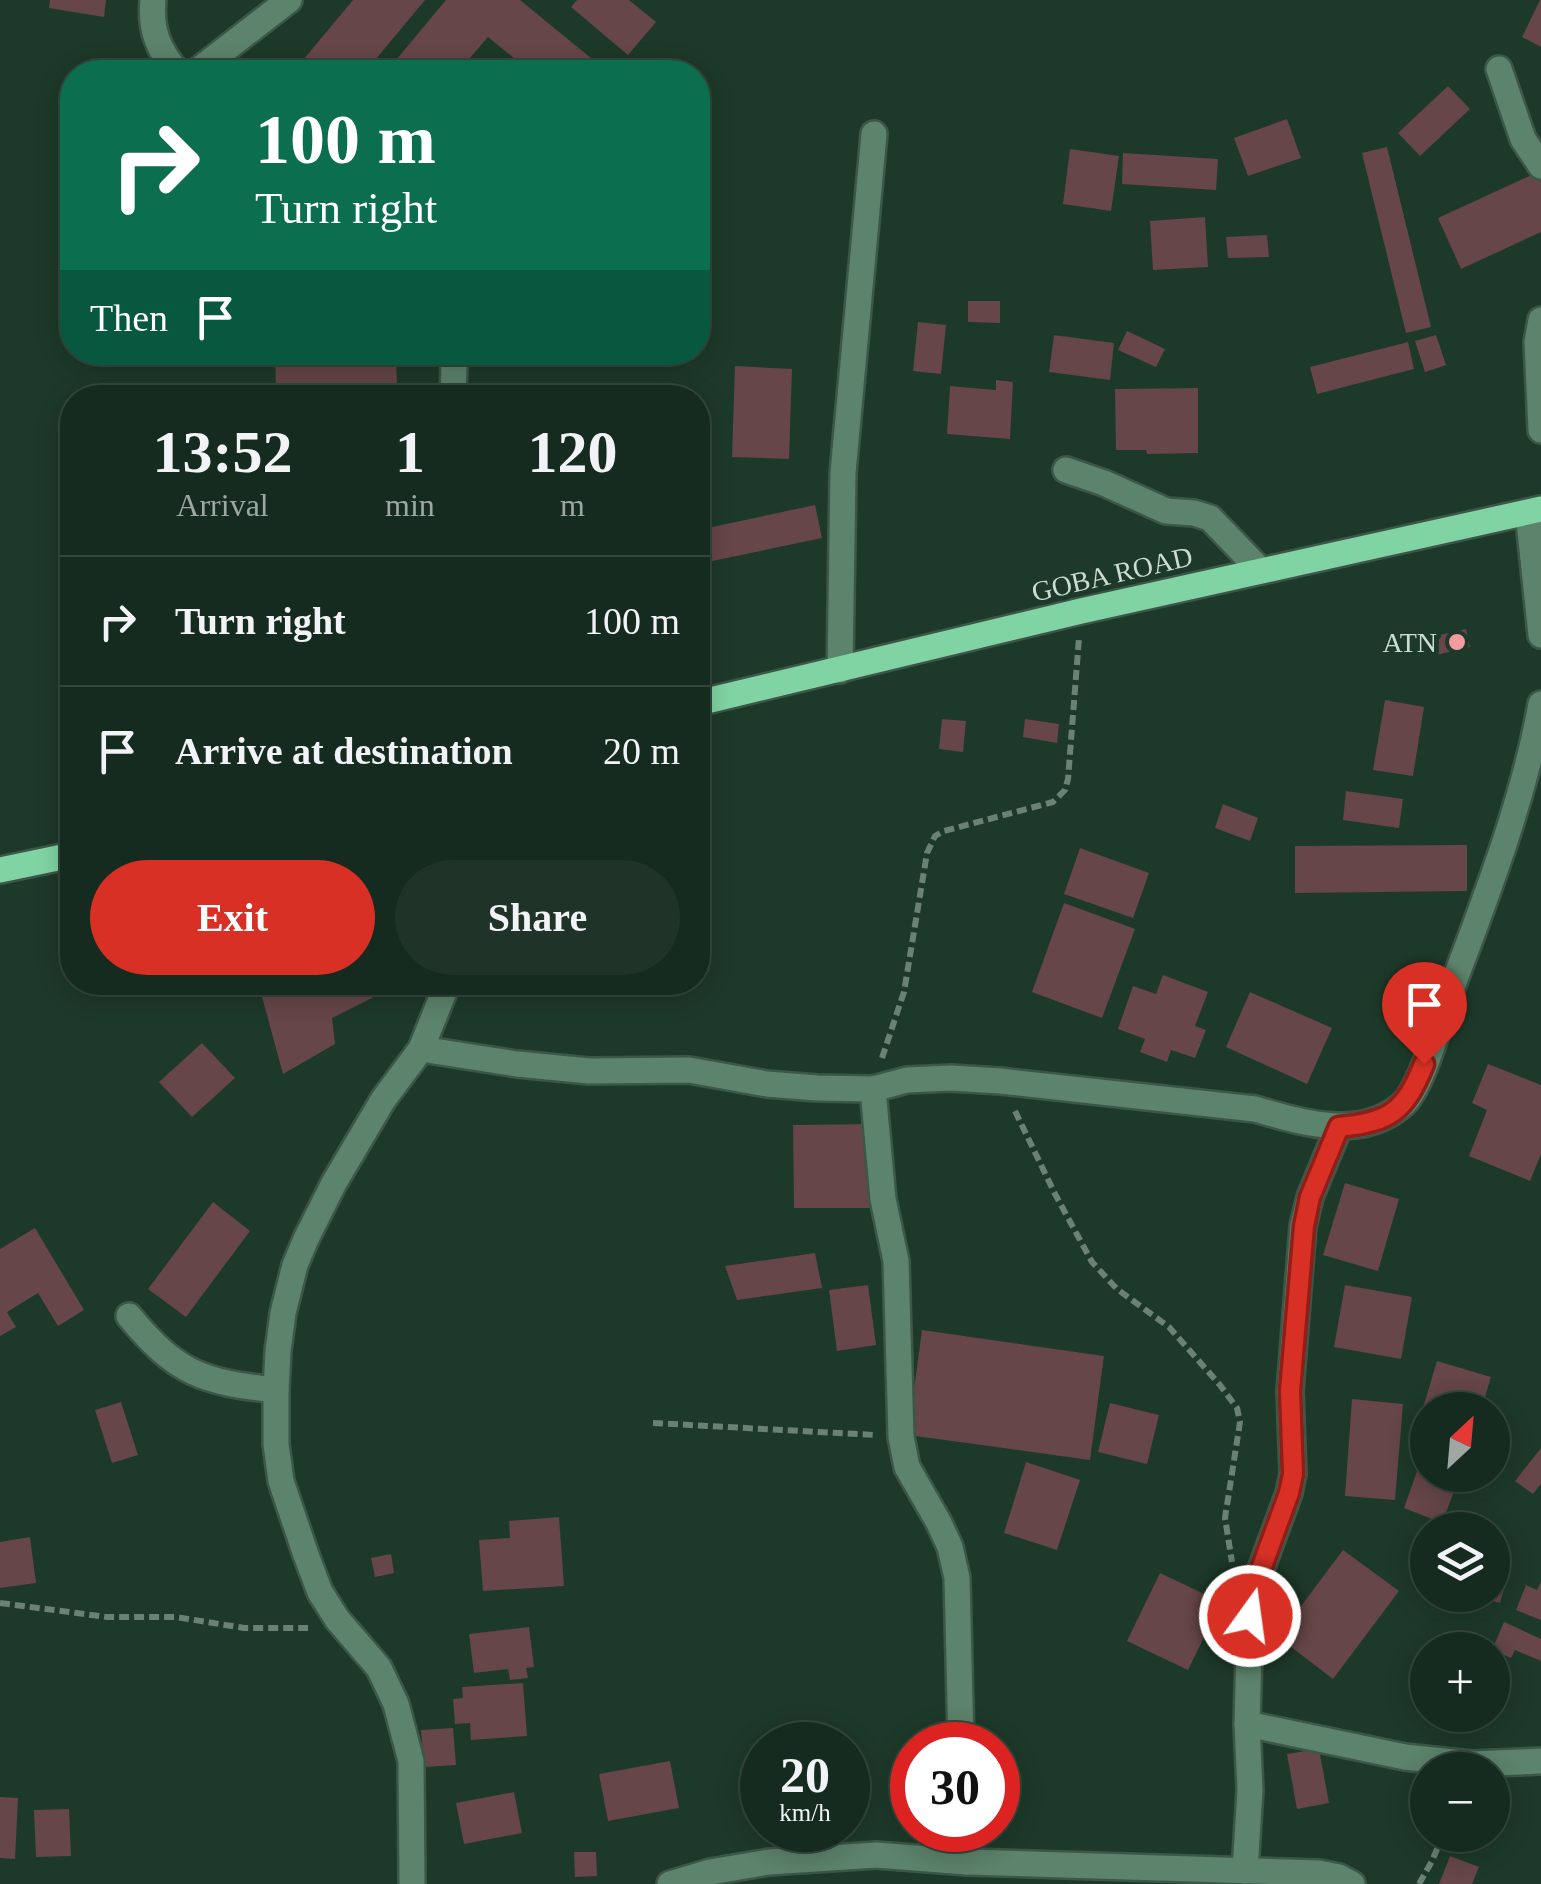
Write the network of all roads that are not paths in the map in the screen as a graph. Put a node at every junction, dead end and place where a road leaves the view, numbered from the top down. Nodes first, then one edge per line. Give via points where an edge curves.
1 (153, 0) edge
2 (290, 0) edge
3 (167, 60) edge
4 (212, 60) edge
5 (1498, 70) dead end
6 (874, 134) dead end
7 (1541, 166) edge
8 (1541, 320) edge
9 (1541, 430) edge
10 (1066, 470) dead end
11 (1535, 510) edge
12 (1261, 571) junction
13 (1541, 635) edge
14 (840, 670) junction
15 (710, 701) edge
16 (1541, 704) edge
17 (60, 858) edge
18 (0, 870) edge
19 (443, 995) edge
20 (421, 1048) junction
21 (872, 1088) junction
22 (1339, 1127) junction
23 (128, 1316) dead end
24 (276, 1390) junction
25 (960, 1722) edge
26 (1247, 1724) junction
27 (1541, 1761) edge
28 (966, 1852) edge
29 (967, 1862) junction
30 (1245, 1871) junction
31 (412, 1884) edge
32 (670, 1884) edge
33 (1352, 1884) edge

1 - 3 street via 154,36
2 - 4 street
5 - 7 street via 1523,139
6 - 14 street via 844,473
8 - 9 street
10 - 12 street via 1166,511 1210,518
11 - 12 main road, GOBA ROAD
11 - 13 street
12 - 14 main road, GOBA ROAD
14 - 15 main road, GOBA ROAD
16 - 22 street via 1496,867 1415,1088 1392,1113
17 - 18 main road
19 - 20 street
20 - 21 street via 590,1072 689,1070 768,1084
20 - 24 street via 383,1100 306,1239 283,1313
21 - 22 street via 907,1080 1000,1081 1255,1109
21 - 25 street via 896,1261 901,1436 957,1578
22 - 26 street via 1304,1226 1290,1391 1293,1474 1252,1600
23 - 24 street via 186,1370
24 - 31 street via 281,1481 320,1592 379,1668 396,1704 411,1760
26 - 27 street via 1405,1757 1472,1764
26 - 30 street
28 - 29 street
29 - 30 street
29 - 32 street via 876,1855 769,1862
30 - 33 street via 1319,1873

